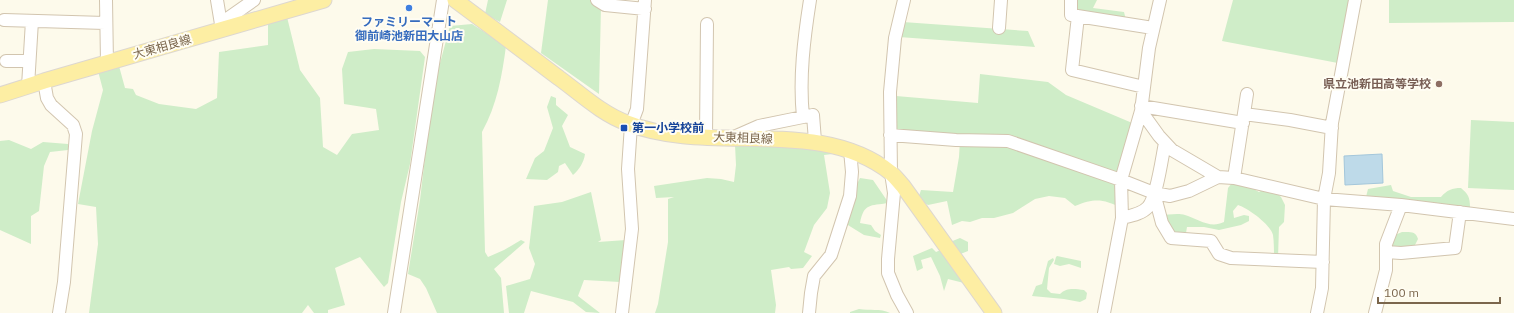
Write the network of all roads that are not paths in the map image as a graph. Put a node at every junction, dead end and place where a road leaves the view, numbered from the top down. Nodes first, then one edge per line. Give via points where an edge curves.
1 (106, 0) edge
2 (217, 0) edge
3 (254, 0) edge
4 (324, 0) edge
5 (442, 0) edge
6 (455, 0) edge
7 (597, 0) edge
8 (810, 0) edge
9 (904, 0) edge
10 (1001, 0) edge
11 (1071, 0) edge
12 (1160, 0) edge
13 (1355, 0) edge
14 (645, 5) edge
15 (1078, 16) junction
16 (4, 20) dead end
17 (32, 21) junction
18 (105, 23) junction
19 (707, 24) dead end
20 (999, 28) dead end
21 (1153, 28) junction
22 (225, 29) junction
23 (6, 61) dead end
24 (29, 61) junction
25 (107, 64) junction
26 (44, 81) junction
27 (28, 86) junction
28 (1144, 87) junction
29 (1247, 94) dead end
30 (0, 95) edge
31 (1141, 108) junction
32 (803, 117) junction
33 (1243, 119) junction
34 (632, 125) junction
35 (1332, 128) junction
36 (890, 135) junction
37 (706, 137) junction
38 (731, 138) junction
39 (815, 141) junction
40 (1165, 142) junction
41 (850, 150) junction
42 (891, 173) junction
43 (1218, 176) junction
44 (1234, 178) junction
45 (1121, 180) junction
46 (1154, 193) junction
47 (1324, 199) junction
48 (1401, 205) junction
49 (1460, 212) junction
50 (1122, 218) junction
51 (1514, 219) edge
52 (1386, 252) junction
53 (1323, 262) junction
54 (59, 313) edge
55 (394, 313) edge
56 (622, 313) edge
57 (809, 313) edge
58 (907, 313) edge
59 (994, 313) edge
60 (1104, 313) edge
61 (1317, 313) edge
62 (1375, 313) edge

1 - 18 street
2 - 22 street
3 - 22 street via 227,19
4 - 22 main road, 大東相良線
5 - 55 street
6 - 34 main road, 大東相良線 via 594,104 613,117
7 - 14 street via 605,5
8 - 32 street via 803,71
9 - 36 street via 893,57
10 - 20 street
11 - 15 street via 1071,15
12 - 21 street
13 - 35 street
14 - 34 street via 637,109
15 - 21 street
15 - 28 street via 1072,70
16 - 17 street
17 - 18 street
17 - 24 street
18 - 25 street
19 - 37 street
21 - 28 street
22 - 25 main road, 大東相良線
23 - 24 street
24 - 27 street
25 - 26 main road, 大東相良線
26 - 27 main road, 大東相良線
26 - 54 street via 51,105 73,125 76,134 64,282
27 - 30 main road, 大東相良線
28 - 31 street
29 - 33 street
31 - 33 street
31 - 40 street
31 - 45 street
32 - 38 street via 759,126
32 - 39 street via 813,115
33 - 35 street via 1290,120
33 - 44 street
34 - 37 main road, 大東相良線 via 655,131
34 - 56 street via 628,168 632,229
35 - 47 street via 1329,173
36 - 42 street
36 - 45 street via 1008,141
37 - 38 main road, 大東相良線
38 - 39 main road, 大東相良線
39 - 41 main road, 大東相良線
40 - 43 street via 1172,150
40 - 46 street
41 - 42 main road, 大東相良線
41 - 57 street via 850,196 831,255 814,276
42 - 58 street via 894,193 888,273
42 - 59 main road, 大東相良線 via 921,210
43 - 44 street
43 - 46 street via 1189,191 1170,196
44 - 47 street
45 - 46 street
45 - 50 street
46 - 50 street via 1148,207 1139,213
46 - 53 street via 1162,223 1172,238 1211,241 1218,254 1231,258
47 - 48 street
47 - 53 street
48 - 49 street
48 - 52 street via 1386,244
49 - 51 street
49 - 52 street via 1455,248
50 - 60 street
52 - 62 street via 1386,270
53 - 61 street via 1322,288

